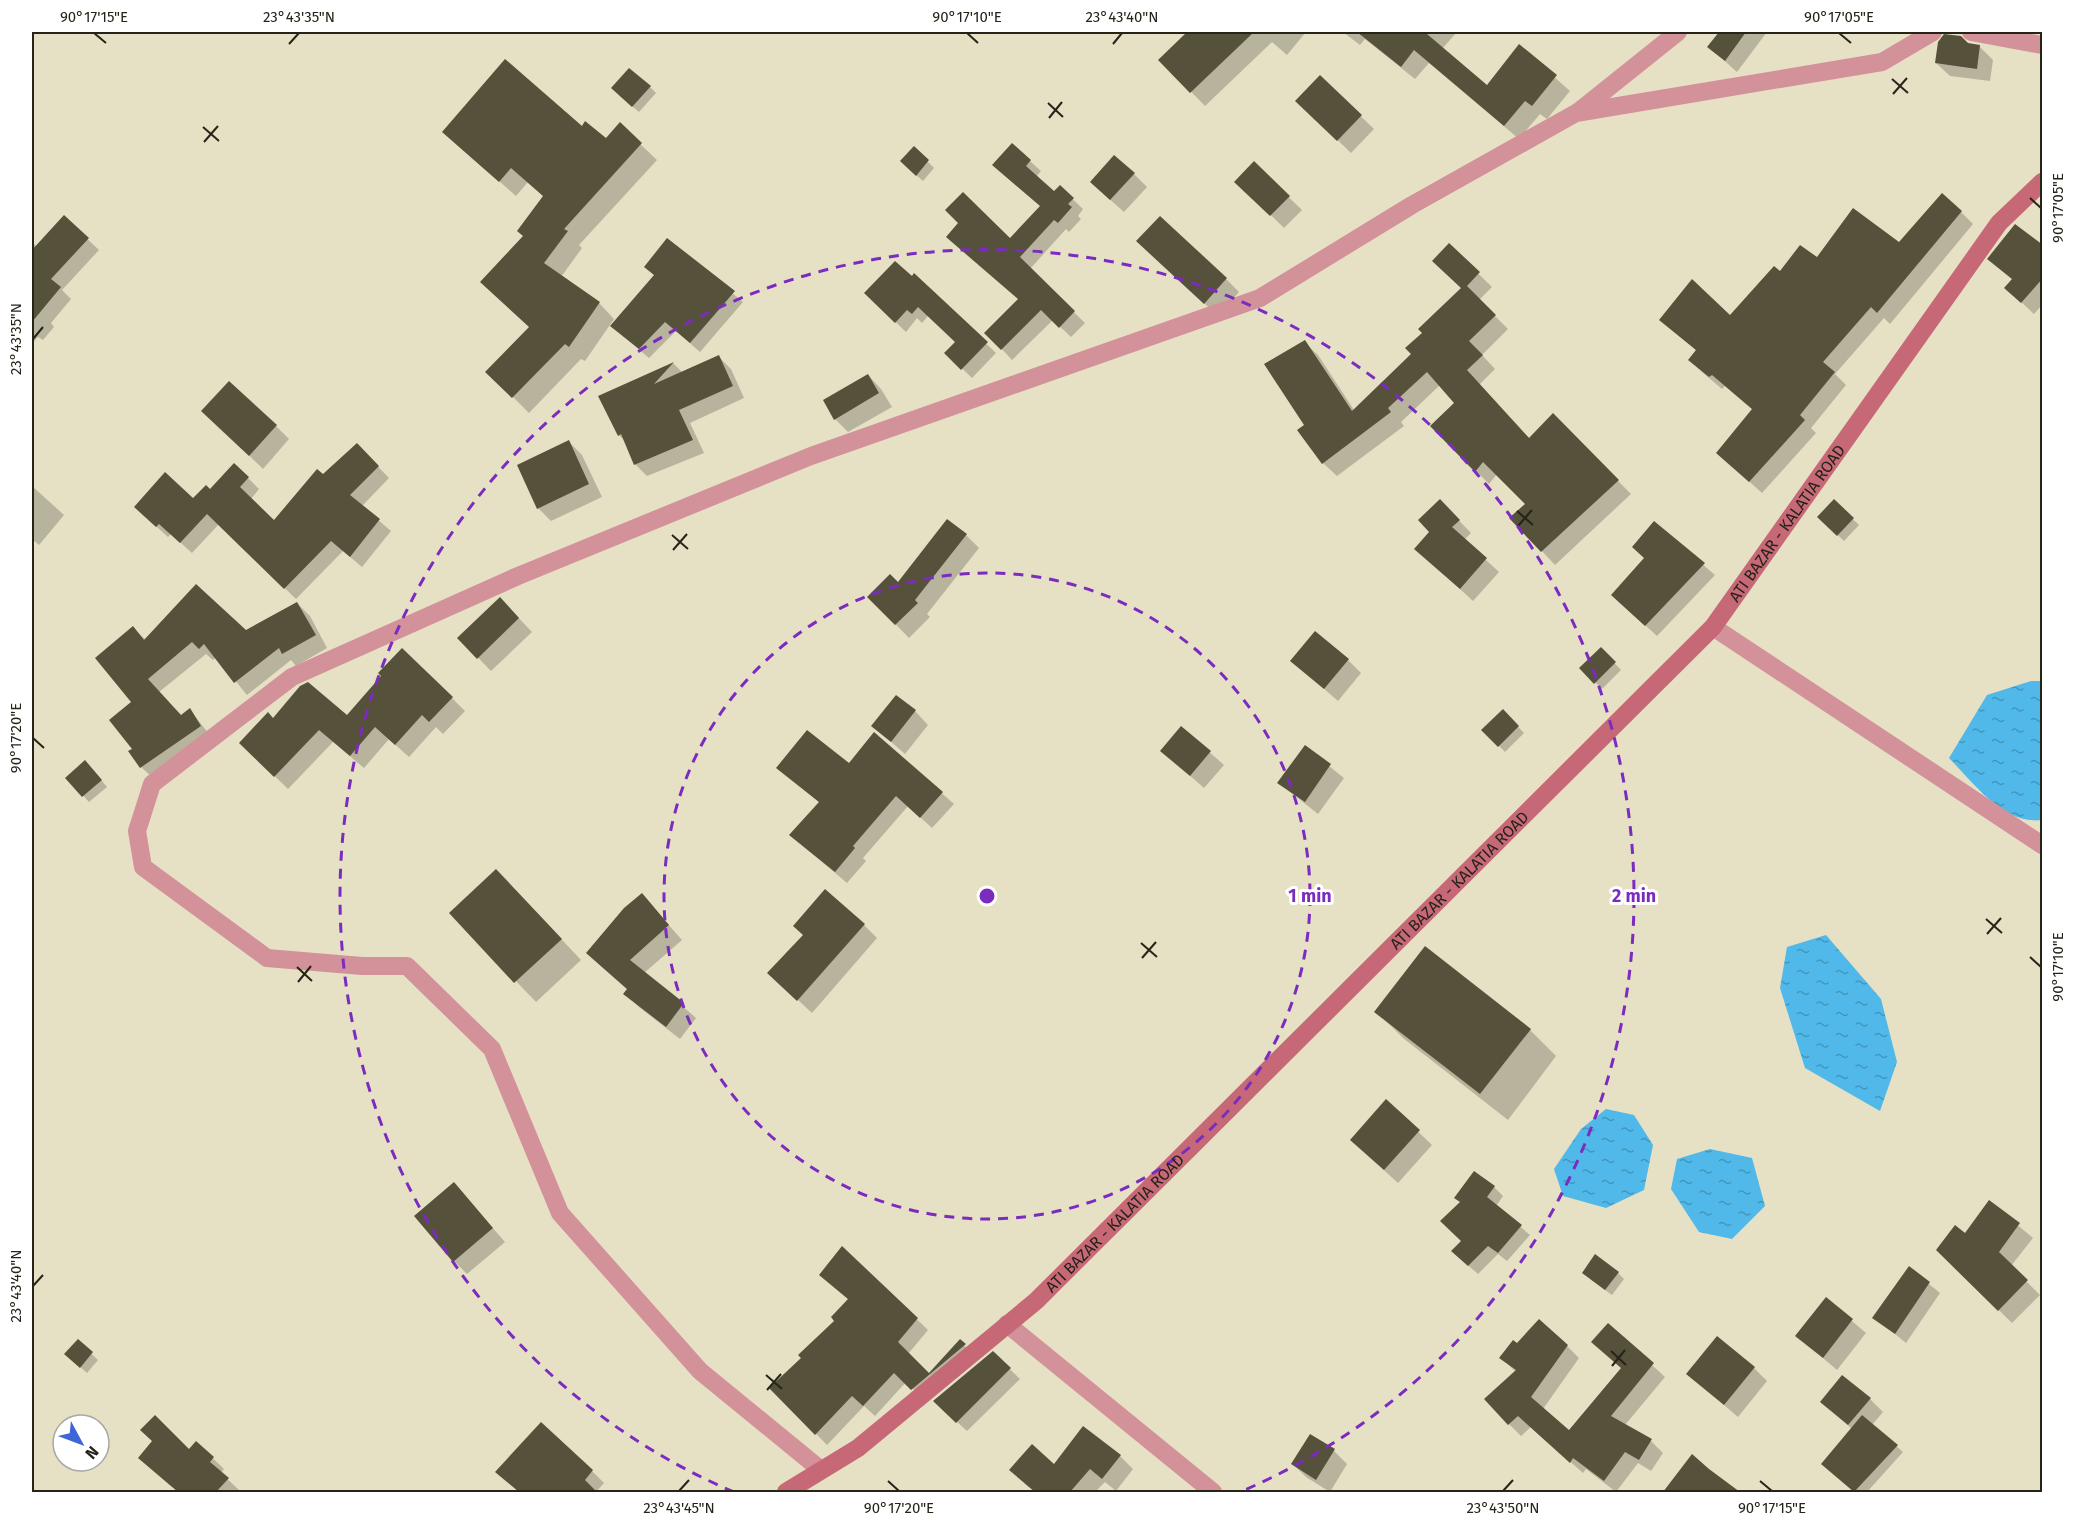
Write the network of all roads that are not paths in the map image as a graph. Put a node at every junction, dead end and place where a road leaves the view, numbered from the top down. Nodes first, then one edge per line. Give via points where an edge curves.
1 (1678, 32) edge
2 (1933, 32) edge
3 (1971, 32) edge
4 (2043, 45) edge
5 (1576, 113) junction
6 (2043, 182) edge
7 (1713, 627) junction
8 (2043, 845) edge
9 (1007, 1324) junction
10 (820, 1470) junction
11 (786, 1492) edge
12 (1213, 1492) edge

1 - 5 street
2 - 5 street via 1882,62
3 - 4 street
5 - 10 street via 1412,204 1260,298 811,456 518,576 291,677 152,784 137,831 143,867 267,958 407,966 492,1049 560,1213 700,1371
6 - 7 main road, ATI BAZAR - KALATIA ROAD via 1999,223
7 - 8 street
7 - 9 main road, ATI BAZAR - KALATIA ROAD via 1044,1292
9 - 10 main road, ATI BAZAR - KALATIA ROAD via 858,1448
9 - 12 street
10 - 11 main road, ATI BAZAR - KALATIA ROAD

